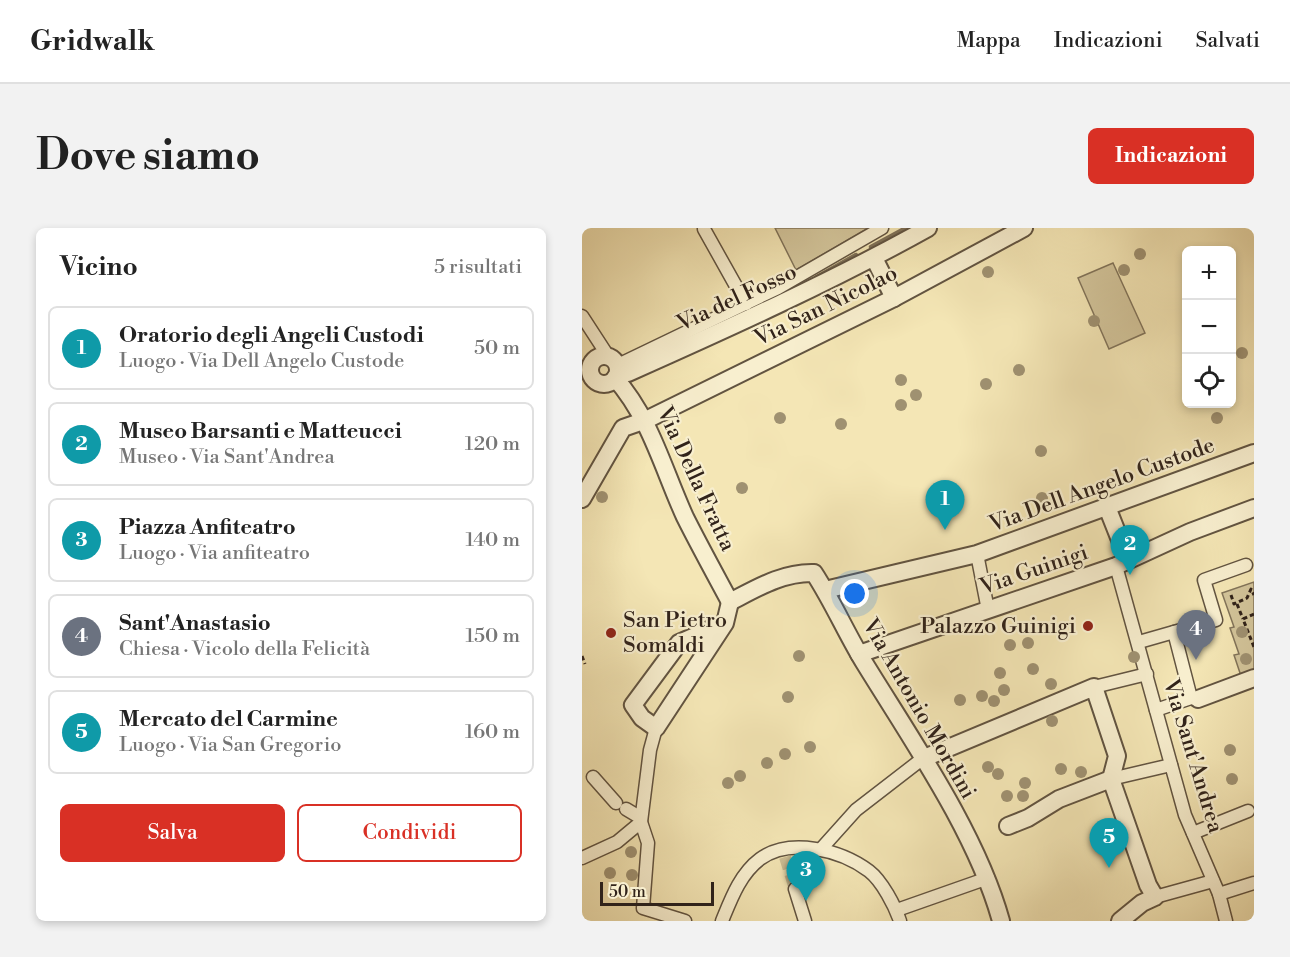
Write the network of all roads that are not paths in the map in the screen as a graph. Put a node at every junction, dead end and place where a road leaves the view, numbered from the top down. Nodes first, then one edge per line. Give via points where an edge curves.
1 (882, 228) edge
2 (928, 228) edge
3 (1024, 228) edge
4 (704, 229) edge
5 (864, 238) junction
6 (874, 258) junction
7 (894, 298) junction
8 (746, 303) junction
9 (582, 316) edge
10 (615, 369) junction
11 (586, 370) edge
12 (646, 420) junction
13 (1254, 453) edge
14 (582, 499) edge
15 (1107, 507) junction
16 (1254, 508) edge
17 (977, 554) junction
18 (1122, 563) junction
19 (1246, 565) dead end
20 (825, 590) junction
21 (730, 602) junction
22 (988, 610) junction
23 (725, 623) junction
24 (1174, 632) junction
25 (1139, 642) junction
26 (859, 654) junction
27 (1147, 674) junction
28 (1254, 678) edge
29 (1094, 687) junction
30 (1195, 698) junction
31 (1156, 710) junction
32 (656, 728) junction
33 (922, 759) junction
34 (1172, 765) junction
35 (593, 777) dead end
36 (1111, 779) junction
37 (1248, 811) dead end
38 (641, 820) junction
39 (1008, 826) dead end
40 (1193, 833) junction
41 (821, 849) junction
42 (582, 858) edge
43 (988, 878) junction
44 (1213, 881) junction
45 (1254, 883) edge
46 (795, 889) tunnel mouth
47 (1219, 894) junction
48 (1155, 897) junction
49 (899, 916) edge
50 (685, 921) edge
51 (722, 921) edge
52 (805, 921) edge
53 (1001, 921) edge
54 (1121, 921) edge
55 (1227, 921) edge

1 - 5 street, Via del Fosso
2 - 6 street, Via del Fosso
3 - 7 street, Via San Nicolao
4 - 8 street
5 - 6 street
5 - 8 street, Via del Fosso
6 - 7 street, Via San Nicolao
6 - 10 street, Via del Fosso via 628,373
7 - 12 street, Via San Nicolao
8 - 10 street, Via del Fosso
9 - 10 street
10 - 11 street via 595,359
10 - 11 street via 603,384
10 - 12 street, Via Della Fratta
12 - 14 street, Via San Nicolao via 620,431
12 - 21 street, Via Della Fratta via 685,516
13 - 15 street, Via Dell Angelo Custode
15 - 17 street, Via Dell Angelo Custode
15 - 18 street
16 - 18 street, Via Guinigi
17 - 20 street, Via Dell Angelo Custode
17 - 22 street
18 - 22 street, Via Guinigi
18 - 25 street, Via Sant'Andrea
19 - 24 street via 1204,580 1216,620
20 - 21 street, Via Antonio Mordini via 814,573 802,572 776,579
20 - 26 street, Via Antonio Mordini
21 - 23 street
22 - 26 street, Via Guinigi
23 - 32 street
23 - 32 street via 679,643 633,705
24 - 25 street
24 - 30 street
25 - 27 street, Via Sant'Andrea
26 - 33 street, Via Antonio Mordini
27 - 29 street
27 - 31 street, Via Sant'Andrea
28 - 30 street
29 - 33 street
29 - 36 street via 1117,756
30 - 31 street
31 - 34 street, Via Sant'Andrea
32 - 38 street
33 - 41 street via 856,810
33 - 43 street, Via Antonio Mordini
34 - 36 street
34 - 40 street, Via Sant'Andrea
35 - 38 street
36 - 39 street via 1059,799
36 - 48 street
37 - 40 street
38 - 42 street via 617,842
38 - 50 street via 648,843 643,908
40 - 44 street, Via Sant'Andrea
41 - 49 street via 843,856 870,872
41 - 51 street via 798,848 761,858 736,887
43 - 49 street
43 - 53 street, Via Antonio Mordini
44 - 47 street, Via Sant'Andrea
44 - 48 street
45 - 47 street
46 - 52 street
47 - 55 street, Via Sant'Andrea
48 - 54 street

